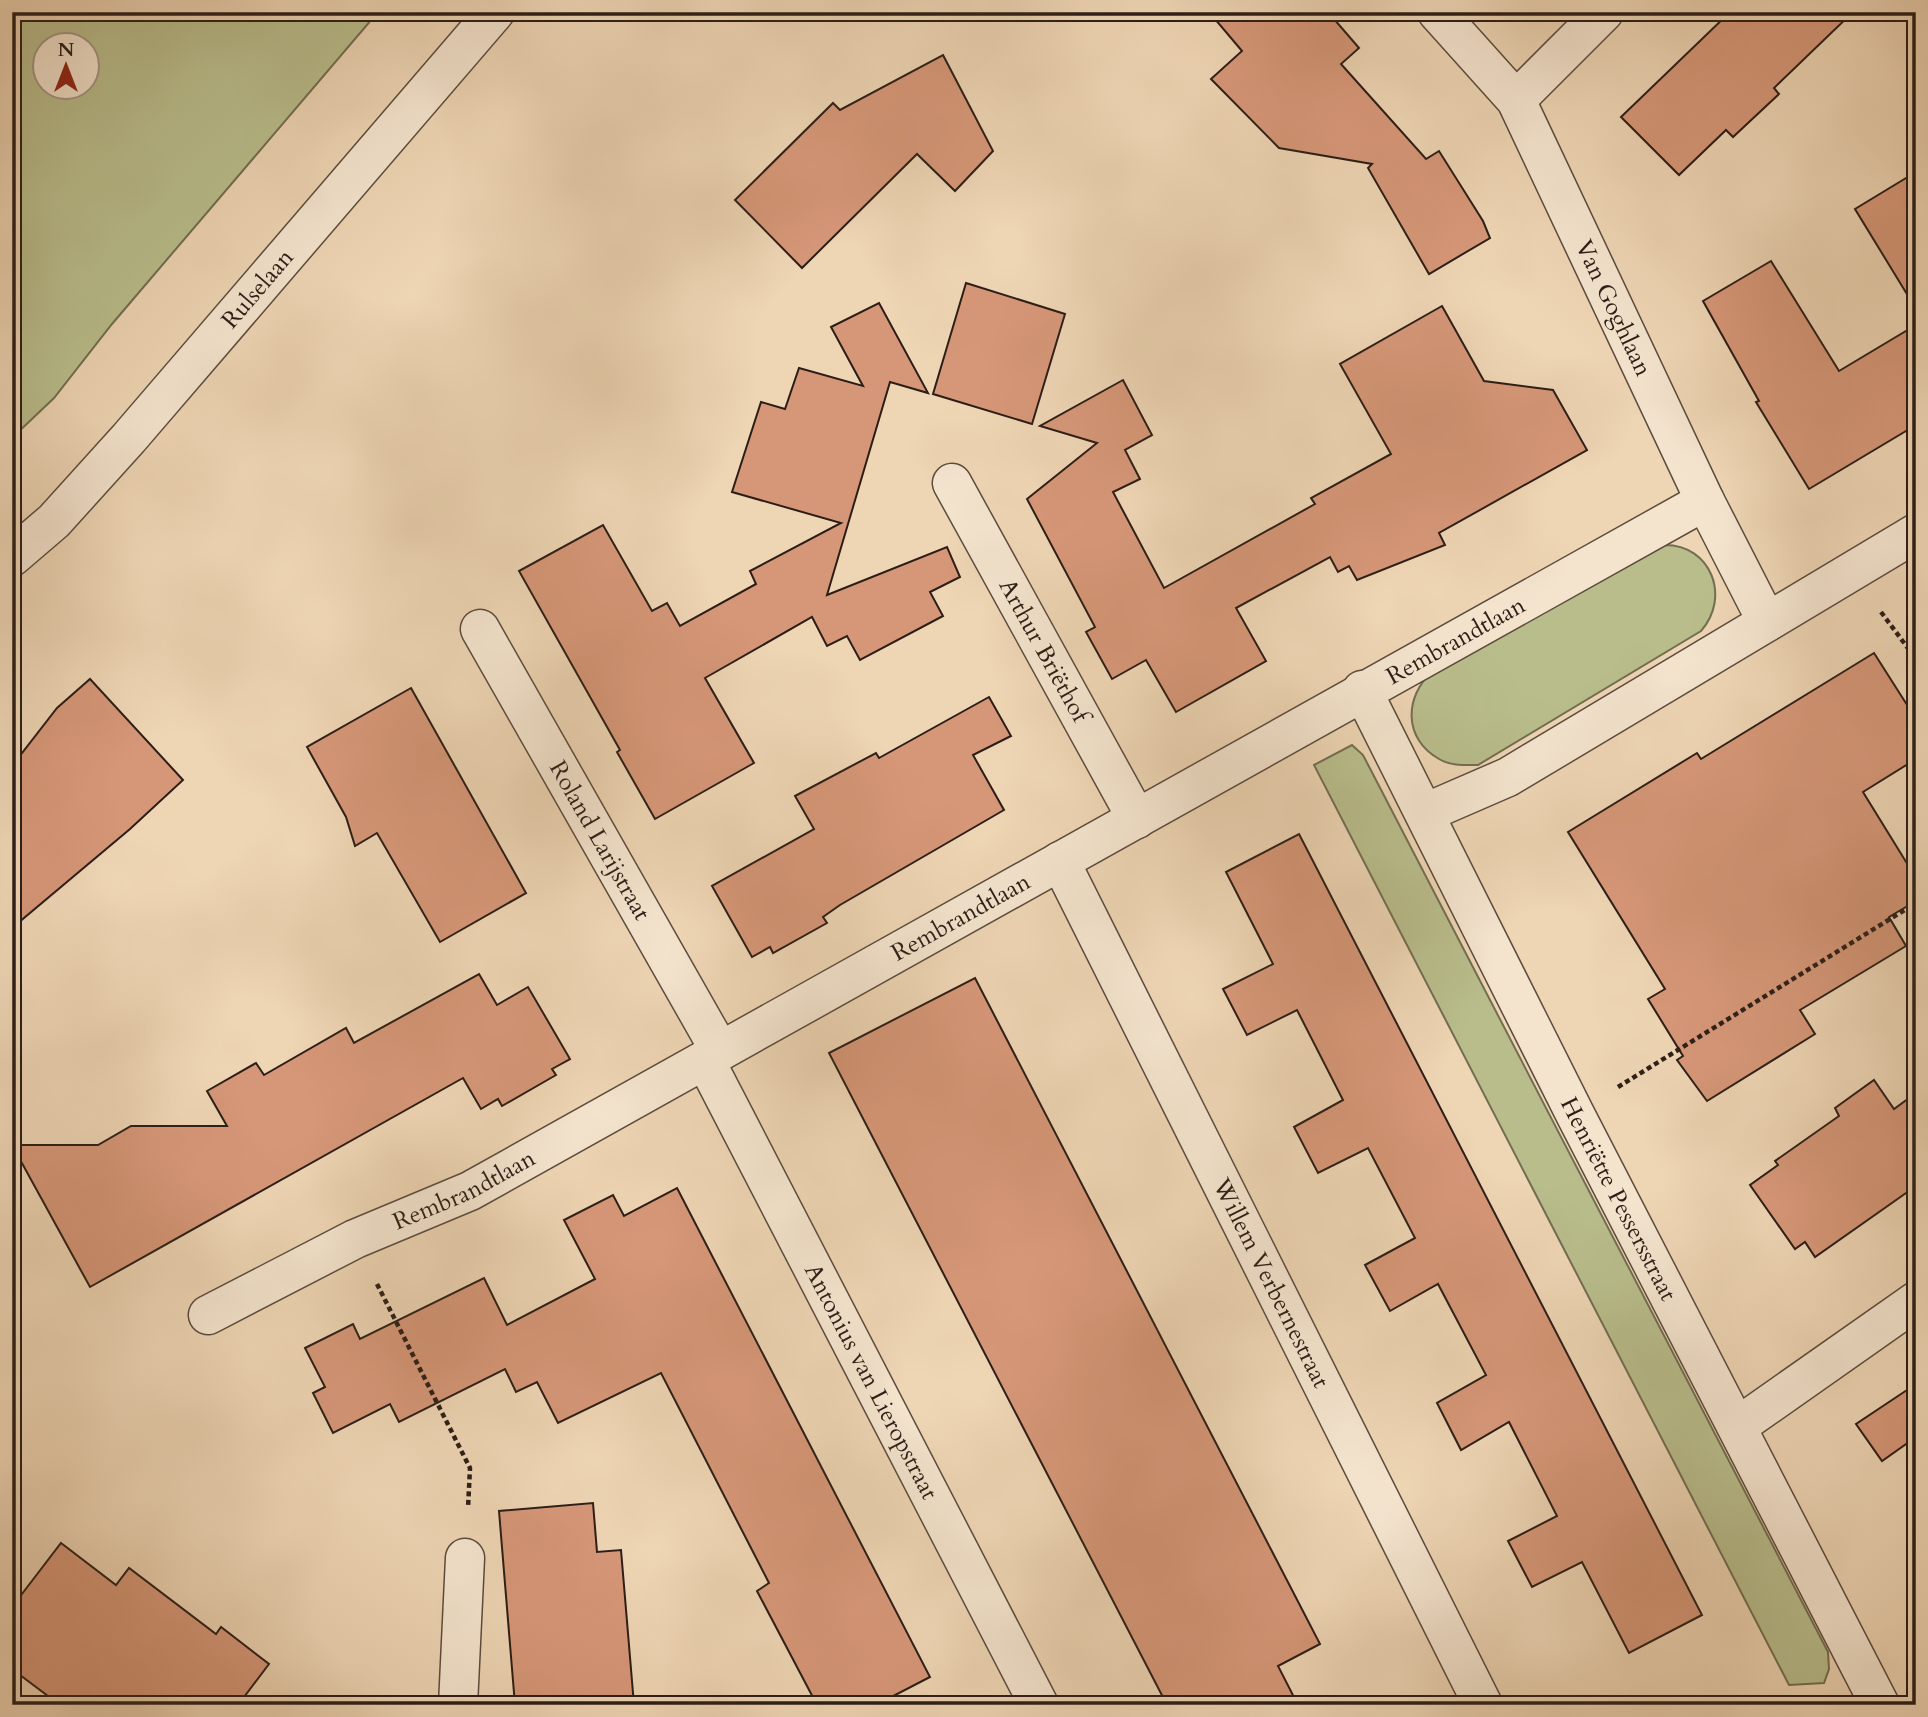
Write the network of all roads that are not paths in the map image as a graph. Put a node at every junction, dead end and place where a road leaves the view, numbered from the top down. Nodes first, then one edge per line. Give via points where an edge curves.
1 (495, 12) edge
2 (1437, 12) edge
3 (1604, 12) edge
4 (1516, 100) junction
5 (952, 483) dead end
6 (1705, 501) junction
7 (1916, 533) edge
8 (12, 557) edge
9 (1767, 622) junction
10 (480, 629) dead end
11 (1363, 690) junction
12 (1425, 813) junction
13 (1137, 819) junction
14 (1060, 861) junction
15 (713, 1056) junction
16 (1916, 1301) edge
17 (208, 1315) dead end
18 (1738, 1426) junction
19 (465, 1558) road end
20 (458, 1705) edge
21 (1039, 1705) edge
22 (1483, 1705) edge
23 (1880, 1705) edge

1 - 8 street, Rulselaan via 130,438 54,521
2 - 4 street, Van Goghlaan
3 - 4 street
4 - 6 street, Van Goghlaan
5 - 13 street, Arthur Briëthof
6 - 9 street, Van Goghlaan
6 - 11 street, Rembrandtlaan
7 - 9 street
9 - 12 street via 1508,777
10 - 15 street, Roland Larijstraat
11 - 12 street, Henriëtte Pessersstraat
11 - 13 street, Rembrandtlaan
12 - 18 street, Henriëtte Pessersstraat
13 - 14 street, Rembrandtlaan
14 - 15 street, Rembrandtlaan
14 - 22 street, Willem Verbernestraat
15 - 17 street, Rembrandtlaan via 470,1191 355,1239
15 - 21 street, Antonius van Lieropstraat
16 - 18 street
18 - 23 street, Henriëtte Pessersstraat
19 - 20 street

